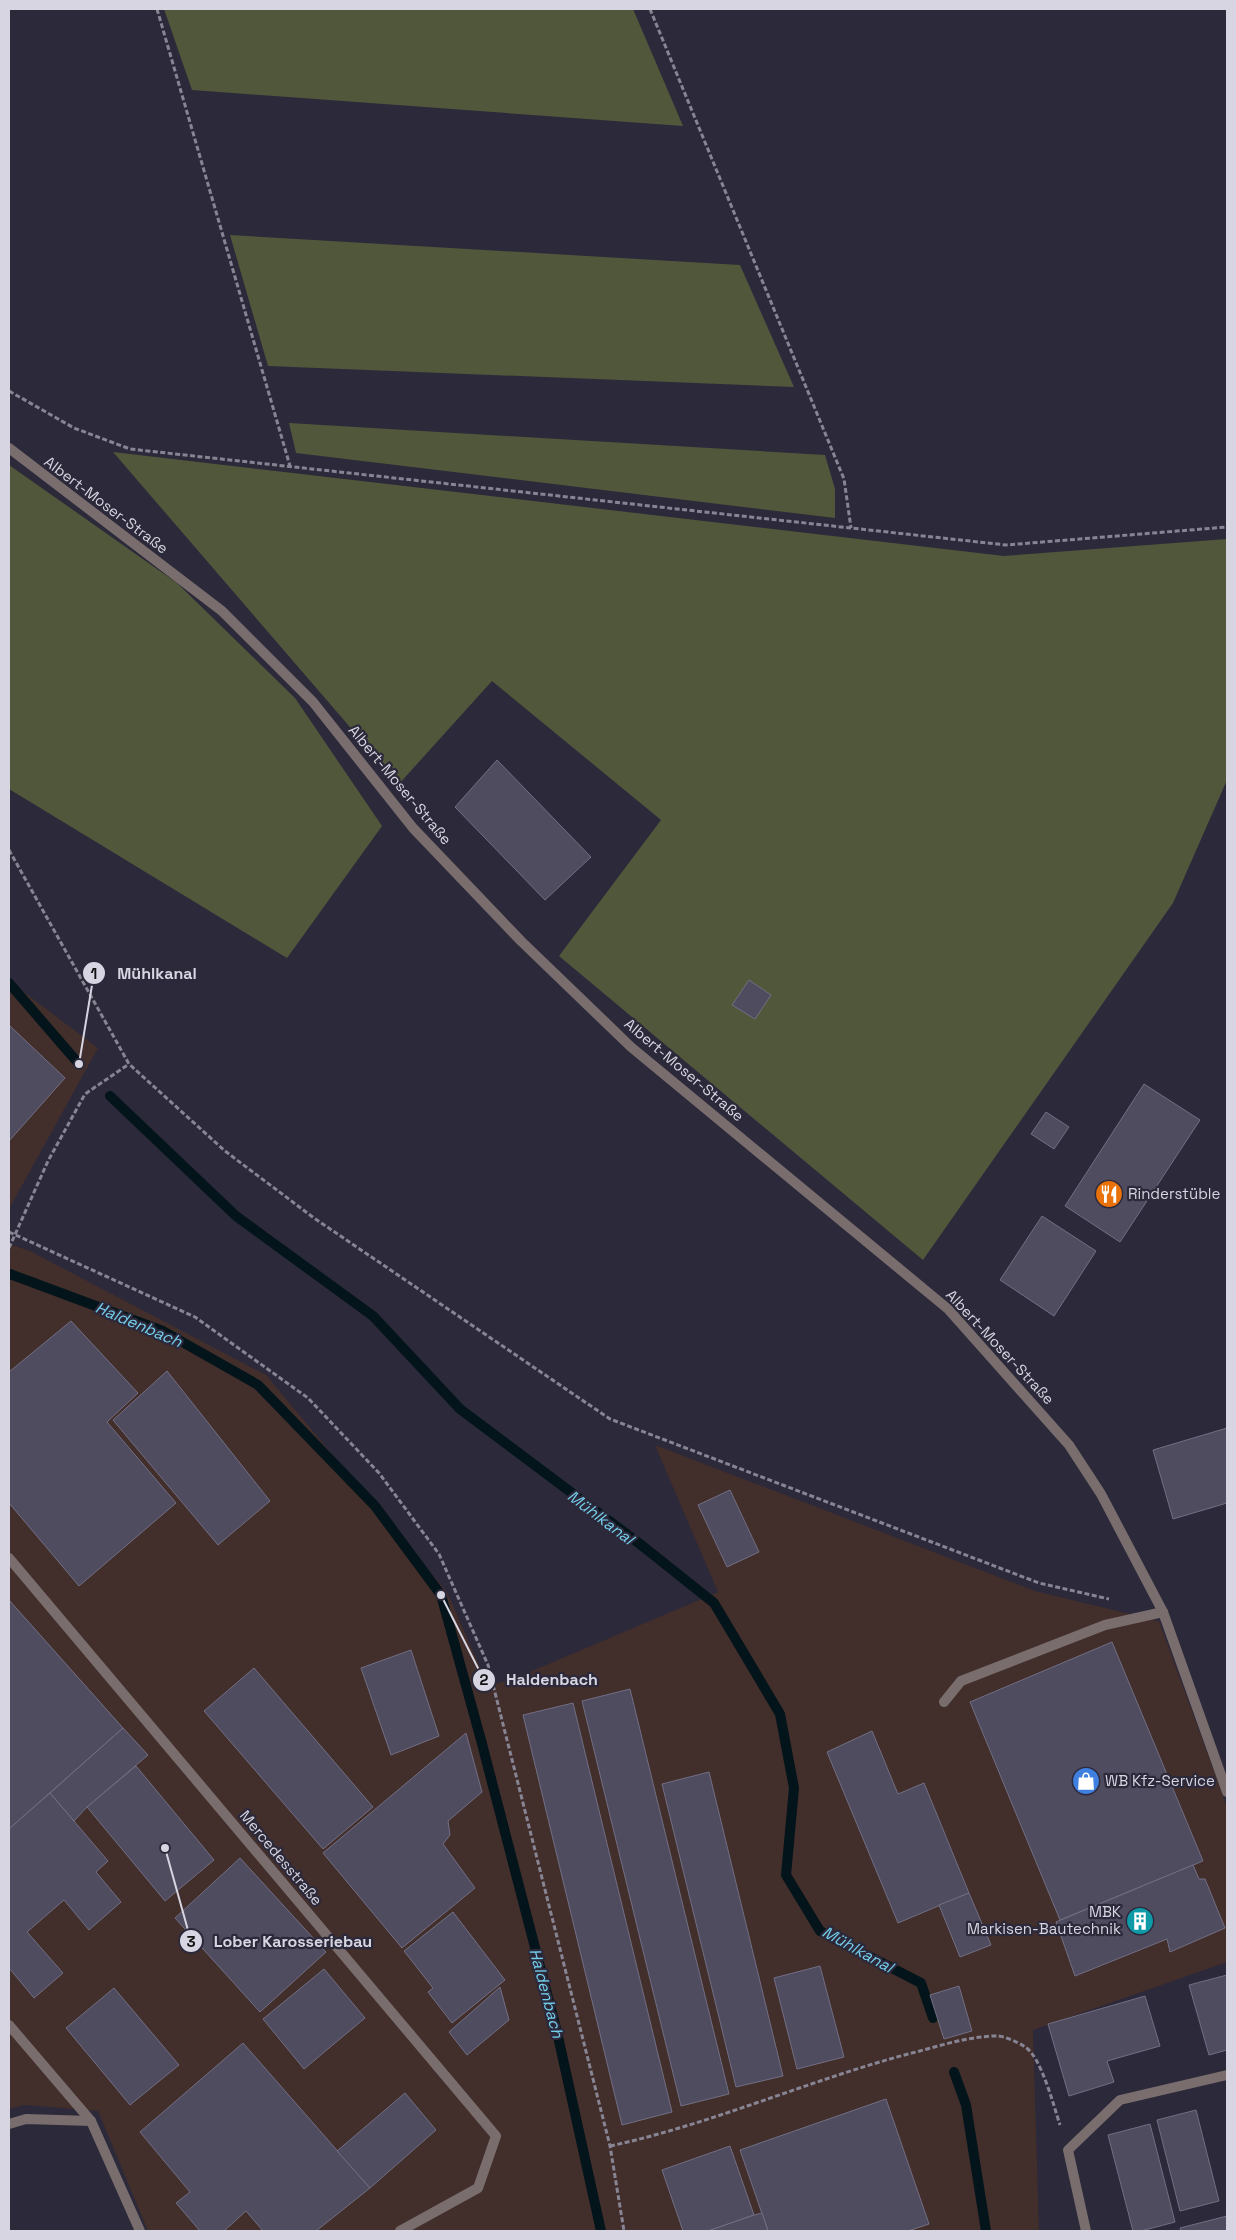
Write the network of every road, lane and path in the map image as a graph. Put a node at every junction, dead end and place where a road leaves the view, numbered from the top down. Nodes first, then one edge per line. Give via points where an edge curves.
1 (157, 9) edge
2 (650, 9) edge
3 (9, 391) edge
4 (9, 448) edge
5 (290, 466) junction
6 (851, 528) junction
7 (1227, 528) edge
8 (9, 850) edge
9 (129, 1064) junction
10 (9, 1232) edge
11 (16, 1234) junction
12 (9, 1248) edge
13 (9, 1558) edge
14 (1116, 1601) dead end
15 (1164, 1612) junction
16 (944, 1702) dead end
17 (1227, 1792) edge
18 (9, 2024) edge
19 (1227, 2075) edge
20 (91, 2121) junction
21 (9, 2124) edge
22 (610, 2146) junction
23 (1068, 2150) junction
24 (140, 2231) edge
25 (400, 2231) edge
26 (624, 2231) edge
27 (1086, 2231) edge

1 - 5 path
2 - 6 path via 844,479
3 - 5 path via 74,428 130,449
4 - 15 street, Albert-Moser-Straße via 222,611 313,702 413,828 521,941 631,1047 948,1309 1068,1445 1101,1494
5 - 6 path
6 - 7 path via 1006,545
8 - 9 path
9 - 11 path via 85,1094 48,1161
9 - 14 path via 225,1151 314,1218 610,1419 1039,1583
10 - 11 path
11 - 12 path
11 - 22 path via 195,1317 308,1398 379,1472 439,1554 488,1664
13 - 25 street, Mercedesstraße via 496,2136 478,2188
15 - 16 street via 1105,1625 961,1681
15 - 17 street, Albert-Moser-Straße
18 - 20 street
19 - 23 street via 1120,2100
20 - 21 street via 26,2119
20 - 24 street
22 - 23 path via 751,2105 879,2062 967,2039 999,2035 1027,2047 1044,2076
22 - 26 path
23 - 27 street

